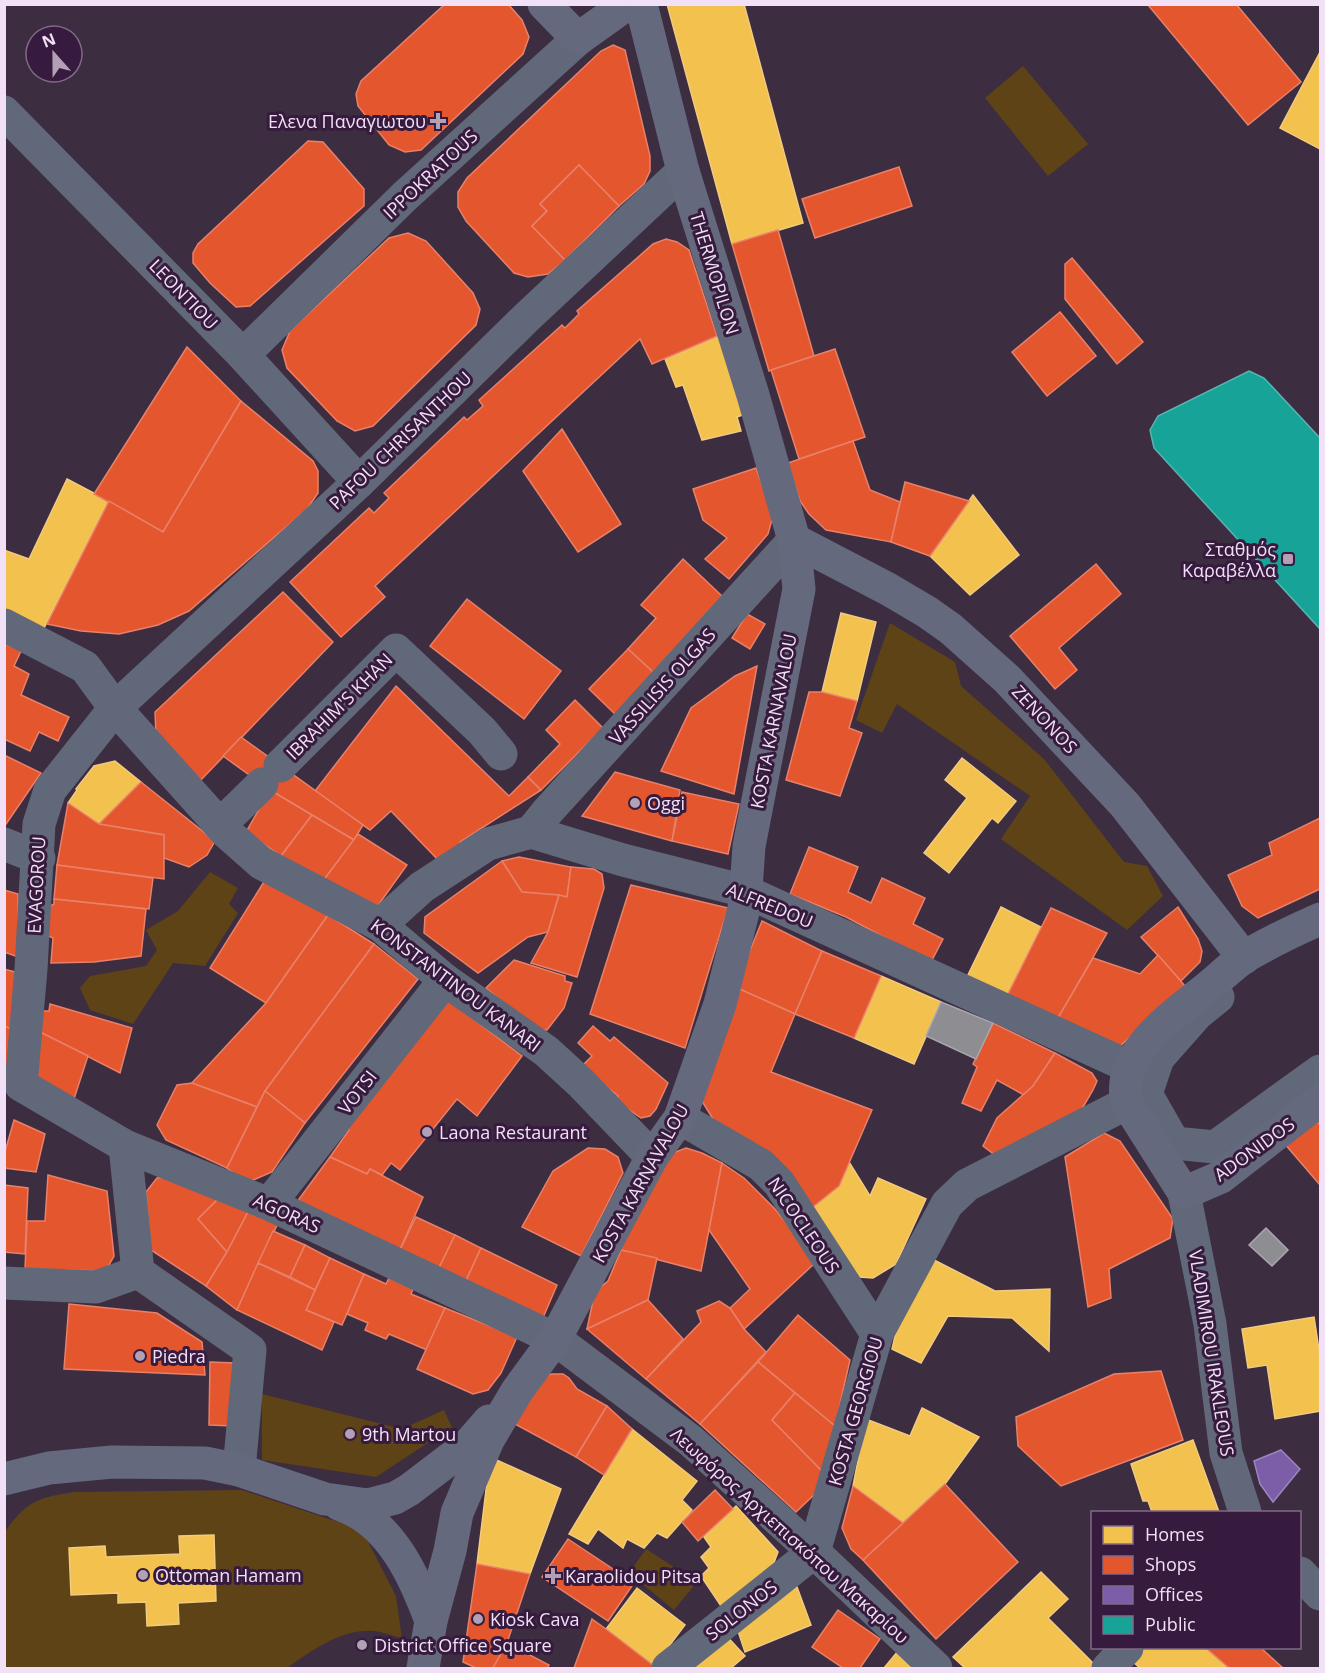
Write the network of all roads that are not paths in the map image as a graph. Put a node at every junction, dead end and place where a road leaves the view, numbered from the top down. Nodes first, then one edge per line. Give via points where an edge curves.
1 (544, 4) edge
2 (627, 4) edge
3 (641, 4) edge
4 (578, 39) junction
5 (4, 112) edge
6 (683, 171) junction
7 (243, 355) junction
8 (358, 482) junction
9 (794, 540) junction
10 (4, 625) edge
11 (116, 708) junction
12 (501, 754) dead end
13 (221, 824) junction
14 (531, 832) junction
15 (4, 844) edge
16 (39, 858) junction
17 (745, 891) junction
18 (1320, 919) edge
19 (380, 926) junction
20 (1320, 932) edge
21 (1244, 958) junction
22 (445, 980) junction
23 (1130, 1067) junction
24 (1320, 1071) edge
25 (21, 1086) joint
26 (1320, 1100) edge
27 (1128, 1103) junction
28 (680, 1118) junction
29 (125, 1146) junction
30 (652, 1157) junction
31 (1184, 1193) junction
32 (269, 1204) junction
33 (138, 1272) junction
34 (4, 1282) edge
35 (877, 1334) junction
36 (555, 1339) junction
37 (517, 1391) junction
38 (239, 1470) junction
39 (4, 1479) edge
40 (325, 1499) junction
41 (1245, 1511) edge
42 (814, 1552) junction
43 (1301, 1575) edge
44 (1320, 1594) edge
45 (431, 1621) junction
46 (1125, 1649) edge
47 (423, 1668) edge
48 (668, 1668) edge
49 (936, 1668) edge
50 (1108, 1668) edge

1 - 4 street
2 - 4 street, IPPOKRATOUS
3 - 6 street, THERMOPILON
4 - 7 street, IPPOKRATOUS via 405,196
5 - 7 street, LEONTIOU
6 - 8 street, PAFOU CHRISANTHOU
6 - 9 street, THERMOPILON
7 - 8 street, LEONTIOU
8 - 11 street, PAFOU CHRISANTHOU
9 - 14 street, VASSILISIS OLGAS
9 - 17 street, KOSTA KARNAVALOU via 799,589 749,846
9 - 21 street, ZENONOS via 927,612 1007,679 1125,805
10 - 11 street, KONSTANTINOU KANARI via 86,667
11 - 13 street, KONSTANTINOU KANARI
11 - 16 street, EVAGOROU via 50,790 39,824
12 - 13 street, IBRAHIM'S KHAN via 396,650
13 - 19 street, KONSTANTINOU KANARI via 261,863
14 - 17 street, ALFREDOU
14 - 19 street via 488,844 422,886
15 - 16 street
16 - 25 street, EVAGOROU
17 - 23 street, ALFREDOU
17 - 28 street, KOSTA KARNAVALOU via 720,1004
18 - 21 street
19 - 22 street, KONSTANTINOU KANARI
20 - 24 street via 1267,960 1197,1014 1158,1058 1146,1094 1174,1143 1215,1147
21 - 23 street via 1173,1015 1148,1039
22 - 30 street, KONSTANTINOU KANARI via 546,1052
22 - 32 street, VOTSI
23 - 27 street via 1125,1086
25 - 29 street, AGORAS
26 - 31 street, ADONIDOS via 1221,1177
27 - 31 street
27 - 35 street, KOSTA GEORGIOU via 966,1185 947,1204
28 - 30 street, KOSTA KARNAVALOU
28 - 35 street, NICOCLEOUS via 760,1165 778,1183
29 - 32 street, AGORAS
29 - 33 street
30 - 36 street, KOSTA KARNAVALOU
31 - 41 street, VLADIMIROU IRAKLEOUS via 1210,1324 1226,1453
32 - 36 street, AGORAS
33 - 34 street via 96,1287
33 - 38 street via 250,1350
35 - 42 street, KOSTA GEORGIOU
36 - 37 street, KOSTA KARNAVALOU
36 - 42 street, Λεωφόρος Αρχιεπισκόπου Μακαρίου via 691,1441
37 - 40 street via 468,1444 395,1498 368,1505
37 - 45 street, KOSTA KARNAVALOU via 488,1440 457,1513
38 - 39 street via 205,1463 112,1462 49,1468
38 - 40 street
40 - 45 street via 359,1513 382,1531 411,1573
42 - 48 street, SOLONOS
42 - 49 street, Λεωφόρος Αρχιεπισκόπου Μακαρίου
43 - 44 street
45 - 47 street, KOSTA KARNAVALOU
46 - 50 street

